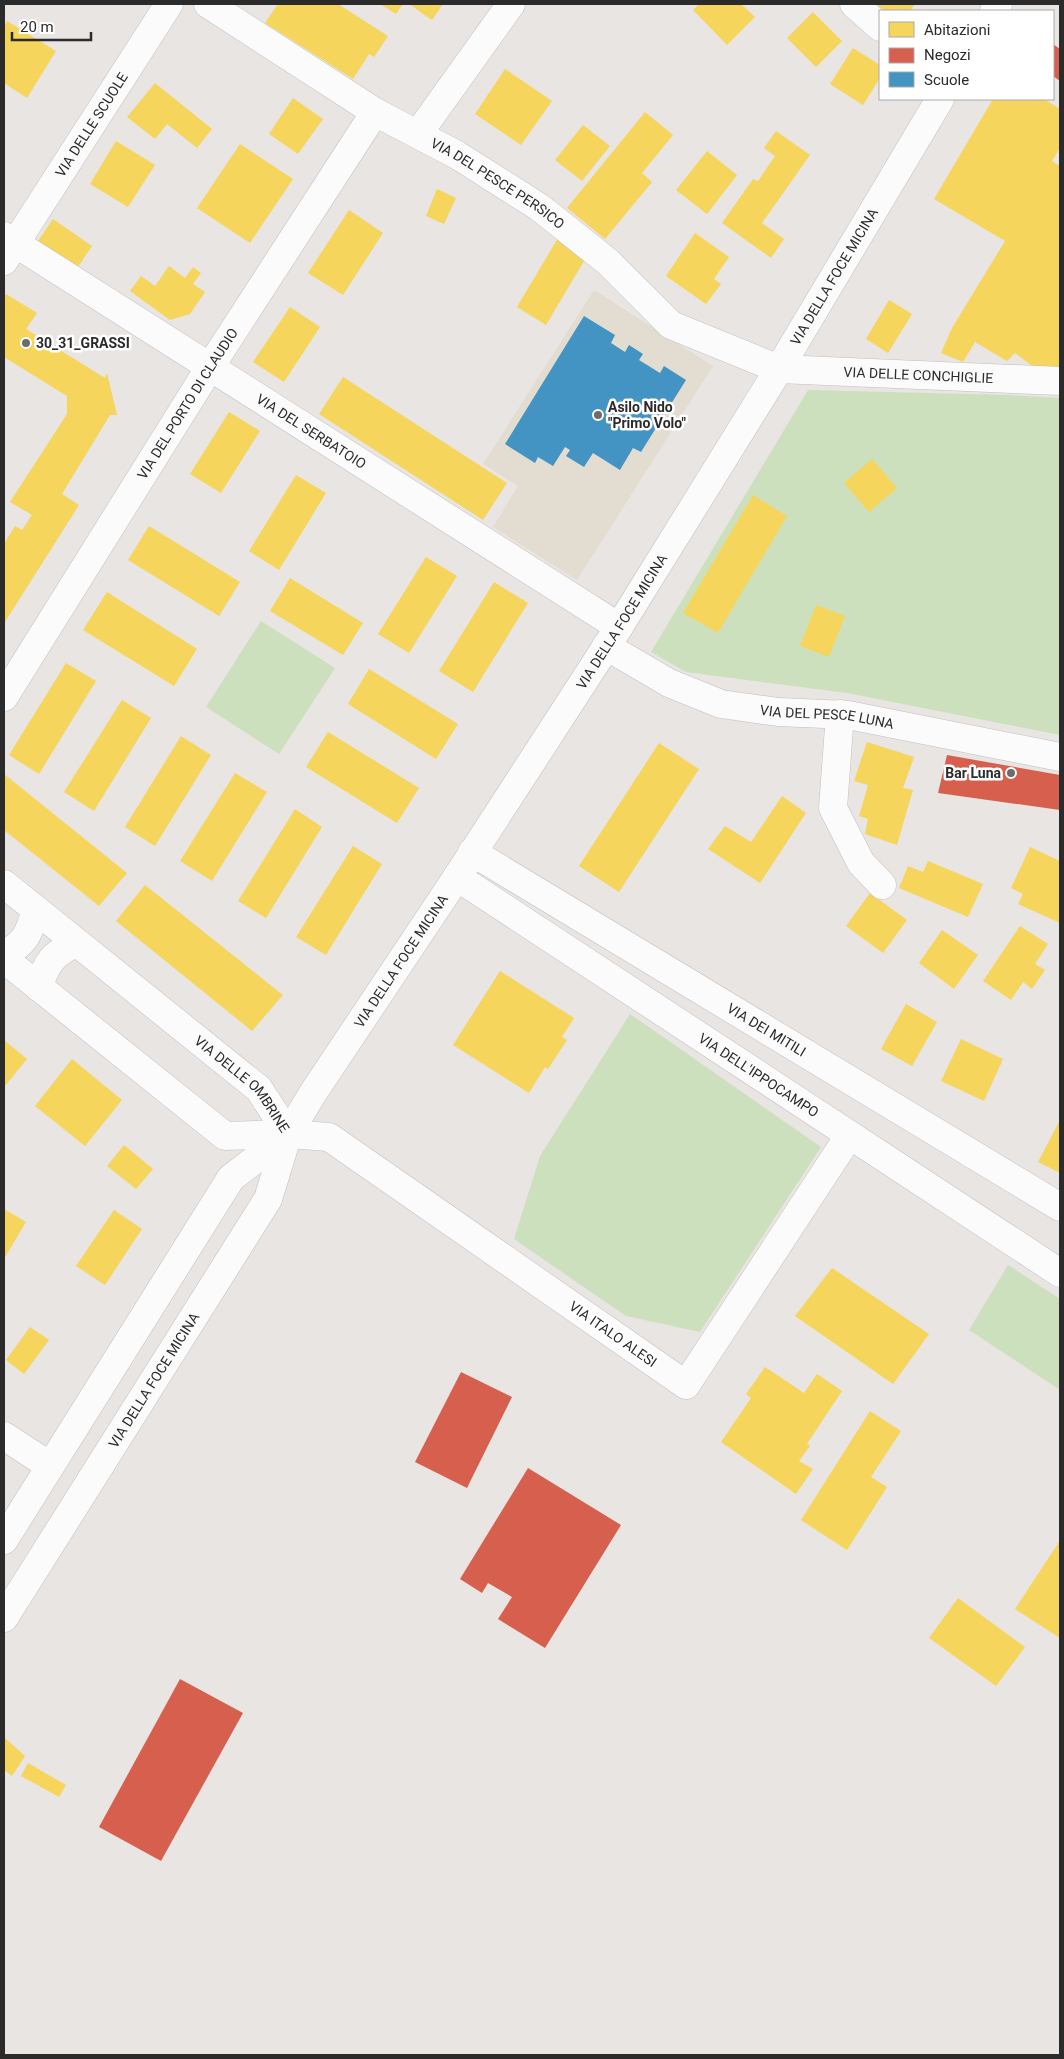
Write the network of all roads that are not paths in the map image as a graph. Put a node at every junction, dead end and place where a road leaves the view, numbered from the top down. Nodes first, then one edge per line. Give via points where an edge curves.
1 (169, 4) edge
2 (208, 4) edge
3 (511, 4) edge
4 (854, 4) edge
5 (879, 26) edge
6 (939, 100) edge
7 (375, 112) junction
8 (418, 134) junction
9 (8, 247) edge
10 (210, 367) junction
11 (779, 369) junction
12 (1060, 381) edge
13 (612, 636) junction
14 (4, 696) edge
15 (840, 714) junction
16 (1060, 757) edge
17 (472, 852) junction
18 (457, 877) junction
19 (4, 884) edge
20 (882, 885) dead end
21 (36, 910) junction
22 (76, 943) junction
23 (4, 954) edge
24 (4, 959) edge
25 (38, 987) junction
26 (288, 1134) junction
27 (849, 1136) junction
28 (1060, 1207) edge
29 (1060, 1274) edge
30 (4, 1436) edge
31 (50, 1466) junction
32 (4, 1540) edge
33 (4, 1618) edge

1 - 9 street, VIA DELLE SCUOLE
2 - 7 street, VIA DEL PESCE PERSICO
3 - 8 street
4 - 5 street
6 - 11 street, VIA DELLA FOCE MICINA
7 - 8 street, VIA DEL PESCE PERSICO
7 - 10 street, VIA DEL PORTO DI CLAUDIO
8 - 11 street, VIA DEL PESCE PERSICO via 539,207 608,262 671,325
9 - 10 street, VIA DEL SERBATOIO
10 - 13 street, VIA DEL SERBATOIO
10 - 14 street, VIA DEL PORTO DI CLAUDIO
11 - 12 street, VIA DELLE CONCHIGLIE
11 - 13 street, VIA DELLA FOCE MICINA
13 - 15 street, VIA DEL PESCE LUNA via 669,683 721,704 778,712
13 - 17 street, VIA DELLA FOCE MICINA
15 - 16 street, VIA DEL PESCE LUNA
15 - 20 street via 833,808 861,863
17 - 18 street, VIA DELLA FOCE MICINA
17 - 28 street, VIA DEI MITILI
18 - 26 street, VIA DELLA FOCE MICINA
18 - 27 street, VIA DELL'IPPOCAMPO
19 - 21 street, VIA DELLE OMBRINE
21 - 22 street, VIA DELLE OMBRINE
21 - 23 street via 29,933 16,948
22 - 25 street via 59,951 47,964
22 - 26 street, VIA DELLE OMBRINE via 259,1089
24 - 25 street, VIA DELLE OMBRINE
25 - 26 street, VIA DELLE OMBRINE via 225,1136
26 - 27 street, VIA ITALO ALESI via 329,1137 686,1385
26 - 31 street, VIA DELLA FOCE MICINA via 231,1178
26 - 33 street, VIA DELLA FOCE MICINA via 268,1199
27 - 29 street, VIA DELL'IPPOCAMPO
30 - 31 street
31 - 32 street, VIA DELLA FOCE MICINA

